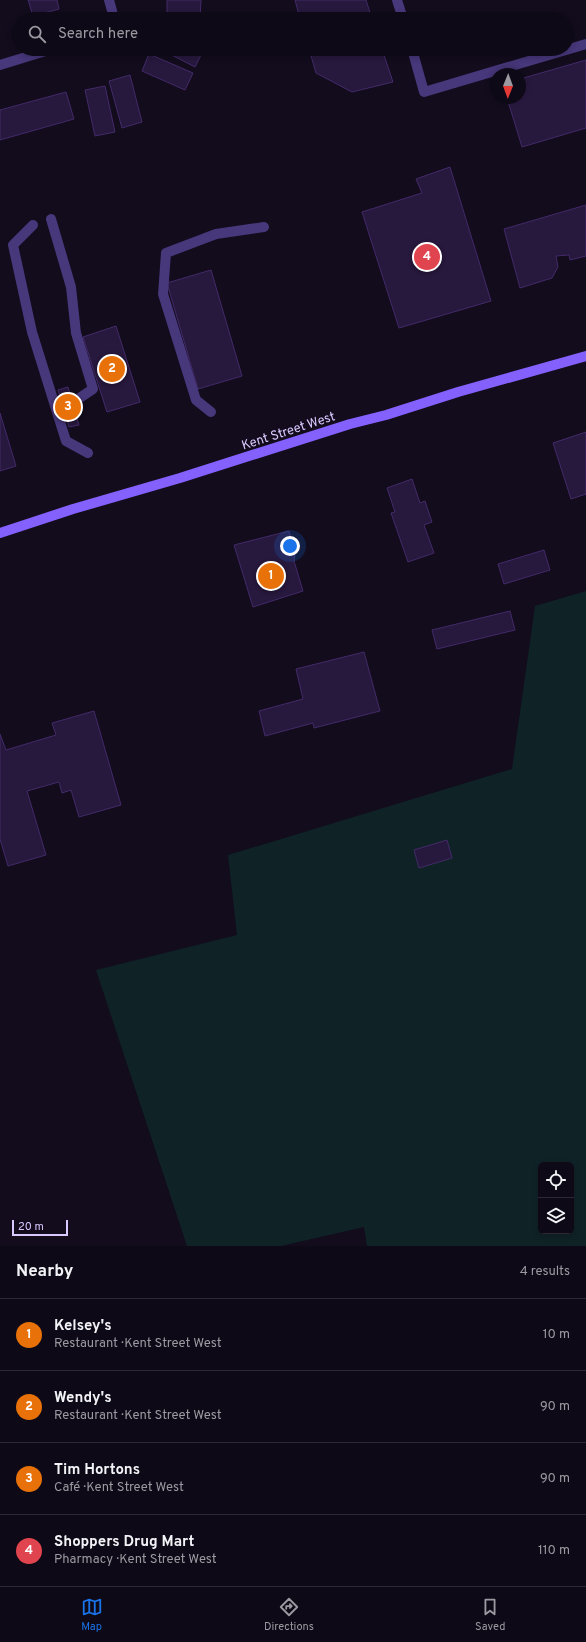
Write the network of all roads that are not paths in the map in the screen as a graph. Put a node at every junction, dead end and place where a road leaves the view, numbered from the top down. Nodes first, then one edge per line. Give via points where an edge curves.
1 (109, 0) edge
2 (397, 0) edge
3 (112, 12) edge
4 (401, 12) edge
5 (586, 44) edge
6 (574, 48) edge
7 (31, 56) edge
8 (414, 56) edge
9 (546, 56) edge
10 (0, 66) edge
11 (51, 219) dead end
12 (33, 225) dead end
13 (264, 227) dead end
14 (586, 356) edge
15 (81, 397) dead end
16 (211, 412) dead end
17 (88, 453) dead end
18 (0, 533) edge

1 - 3 street
2 - 4 street
5 - 6 street
7 - 10 street
8 - 9 street via 424,92
11 - 15 street via 71,287 76,333 93,389
12 - 17 street via 13,245 32,332 66,441
13 - 16 street via 216,234 166,253 163,294 196,400
14 - 18 main road, Kent Street West via 350,424

